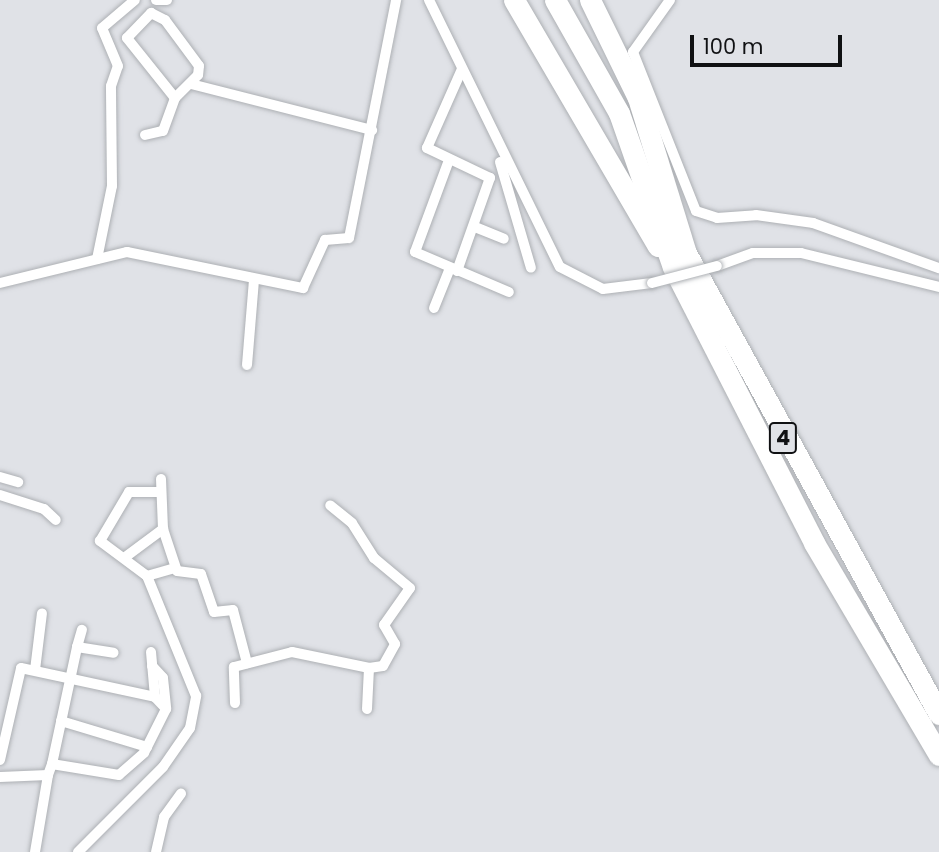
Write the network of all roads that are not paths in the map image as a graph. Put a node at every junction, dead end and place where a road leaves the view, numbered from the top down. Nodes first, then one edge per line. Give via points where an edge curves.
1 (135, 0) edge
2 (156, 0) edge
3 (167, 0) edge
4 (396, 0) edge
5 (429, 0) edge
6 (514, 0) edge
7 (555, 0) edge
8 (574, 0) edge
9 (590, 0) edge
10 (670, 0) edge
11 (462, 69) junction
12 (191, 84) junction
13 (174, 98) junction
14 (372, 130) junction
15 (491, 133) junction
16 (145, 135) dead end
17 (651, 151) junction
18 (449, 160) junction
19 (475, 227) junction
20 (504, 239) dead end
21 (97, 259) junction
22 (674, 267) junction
23 (531, 268) dead end
24 (939, 268) edge
25 (454, 269) junction
26 (254, 280) junction
27 (0, 283) edge
28 (939, 287) edge
29 (509, 292) dead end
30 (434, 308) dead end
31 (247, 365) dead end
32 (0, 477) edge
33 (161, 479) dead end
34 (18, 482) dead end
35 (161, 492) junction
36 (0, 495) edge
37 (330, 505) dead end
38 (55, 520) dead end
39 (163, 529) junction
40 (124, 558) junction
41 (175, 568) junction
42 (147, 576) junction
43 (42, 613) dead end
44 (82, 630) dead end
45 (78, 647) junction
46 (150, 652) dead end
47 (114, 653) dead end
48 (247, 663) junction
49 (152, 666) junction
50 (369, 668) junction
51 (35, 670) junction
52 (69, 680) junction
53 (155, 697) junction
54 (236, 702) dead end
55 (166, 709) junction
56 (367, 709) dead end
57 (939, 714) edge
58 (61, 721) junction
59 (148, 747) junction
60 (939, 755) edge
61 (0, 760) edge
62 (50, 770) junction
63 (0, 777) edge
64 (181, 794) dead end
65 (36, 852) edge
66 (78, 852) edge
67 (156, 852) edge

1 - 21 street via 102,28 118,69 111,86 112,187
2 - 3 street
4 - 14 street
5 - 11 street
6 - 22 highway
7 - 22 highway, 4 via 619,113
8 - 17 highway, 4
9 - 17 highway via 638,98
10 - 24 street via 633,52 696,211 718,218 756,215 813,223
11 - 15 street
11 - 18 street via 427,148
12 - 13 street
12 - 13 street via 199,66 165,20 152,13 127,38
12 - 14 street
13 - 16 street via 163,131
14 - 26 street via 347,242 325,240 303,288
15 - 23 street
15 - 28 street, bridge via 560,267 603,289 652,283 753,253 801,253
17 - 57 highway, 4 via 686,253
18 - 19 street via 490,178
18 - 25 street via 414,250
19 - 20 street
19 - 25 street
21 - 26 street via 156,253
21 - 27 street
22 - 60 highway, 4 via 814,543
25 - 29 street
25 - 30 street
26 - 31 street
32 - 34 street
33 - 35 street
35 - 39 street
35 - 40 street via 129,492 100,541
36 - 38 street via 44,509
37 - 50 street via 352,523 374,558 410,588 384,625 395,644 383,666
39 - 40 street
39 - 41 street
40 - 42 street
41 - 42 street
41 - 48 street via 201,574 214,612 233,610
42 - 66 street via 196,696 195,711 181,746
43 - 51 street
44 - 45 street
45 - 47 street
45 - 52 street
46 - 49 street
48 - 50 street via 292,652
48 - 54 street via 230,672
49 - 53 street
49 - 55 street via 163,678
50 - 56 street
51 - 52 street
51 - 61 street via 16,671
52 - 53 street
52 - 58 street
53 - 55 street
55 - 59 street
58 - 59 street
58 - 62 street
59 - 62 street via 119,775
62 - 63 street
62 - 65 street
64 - 67 street via 164,817

